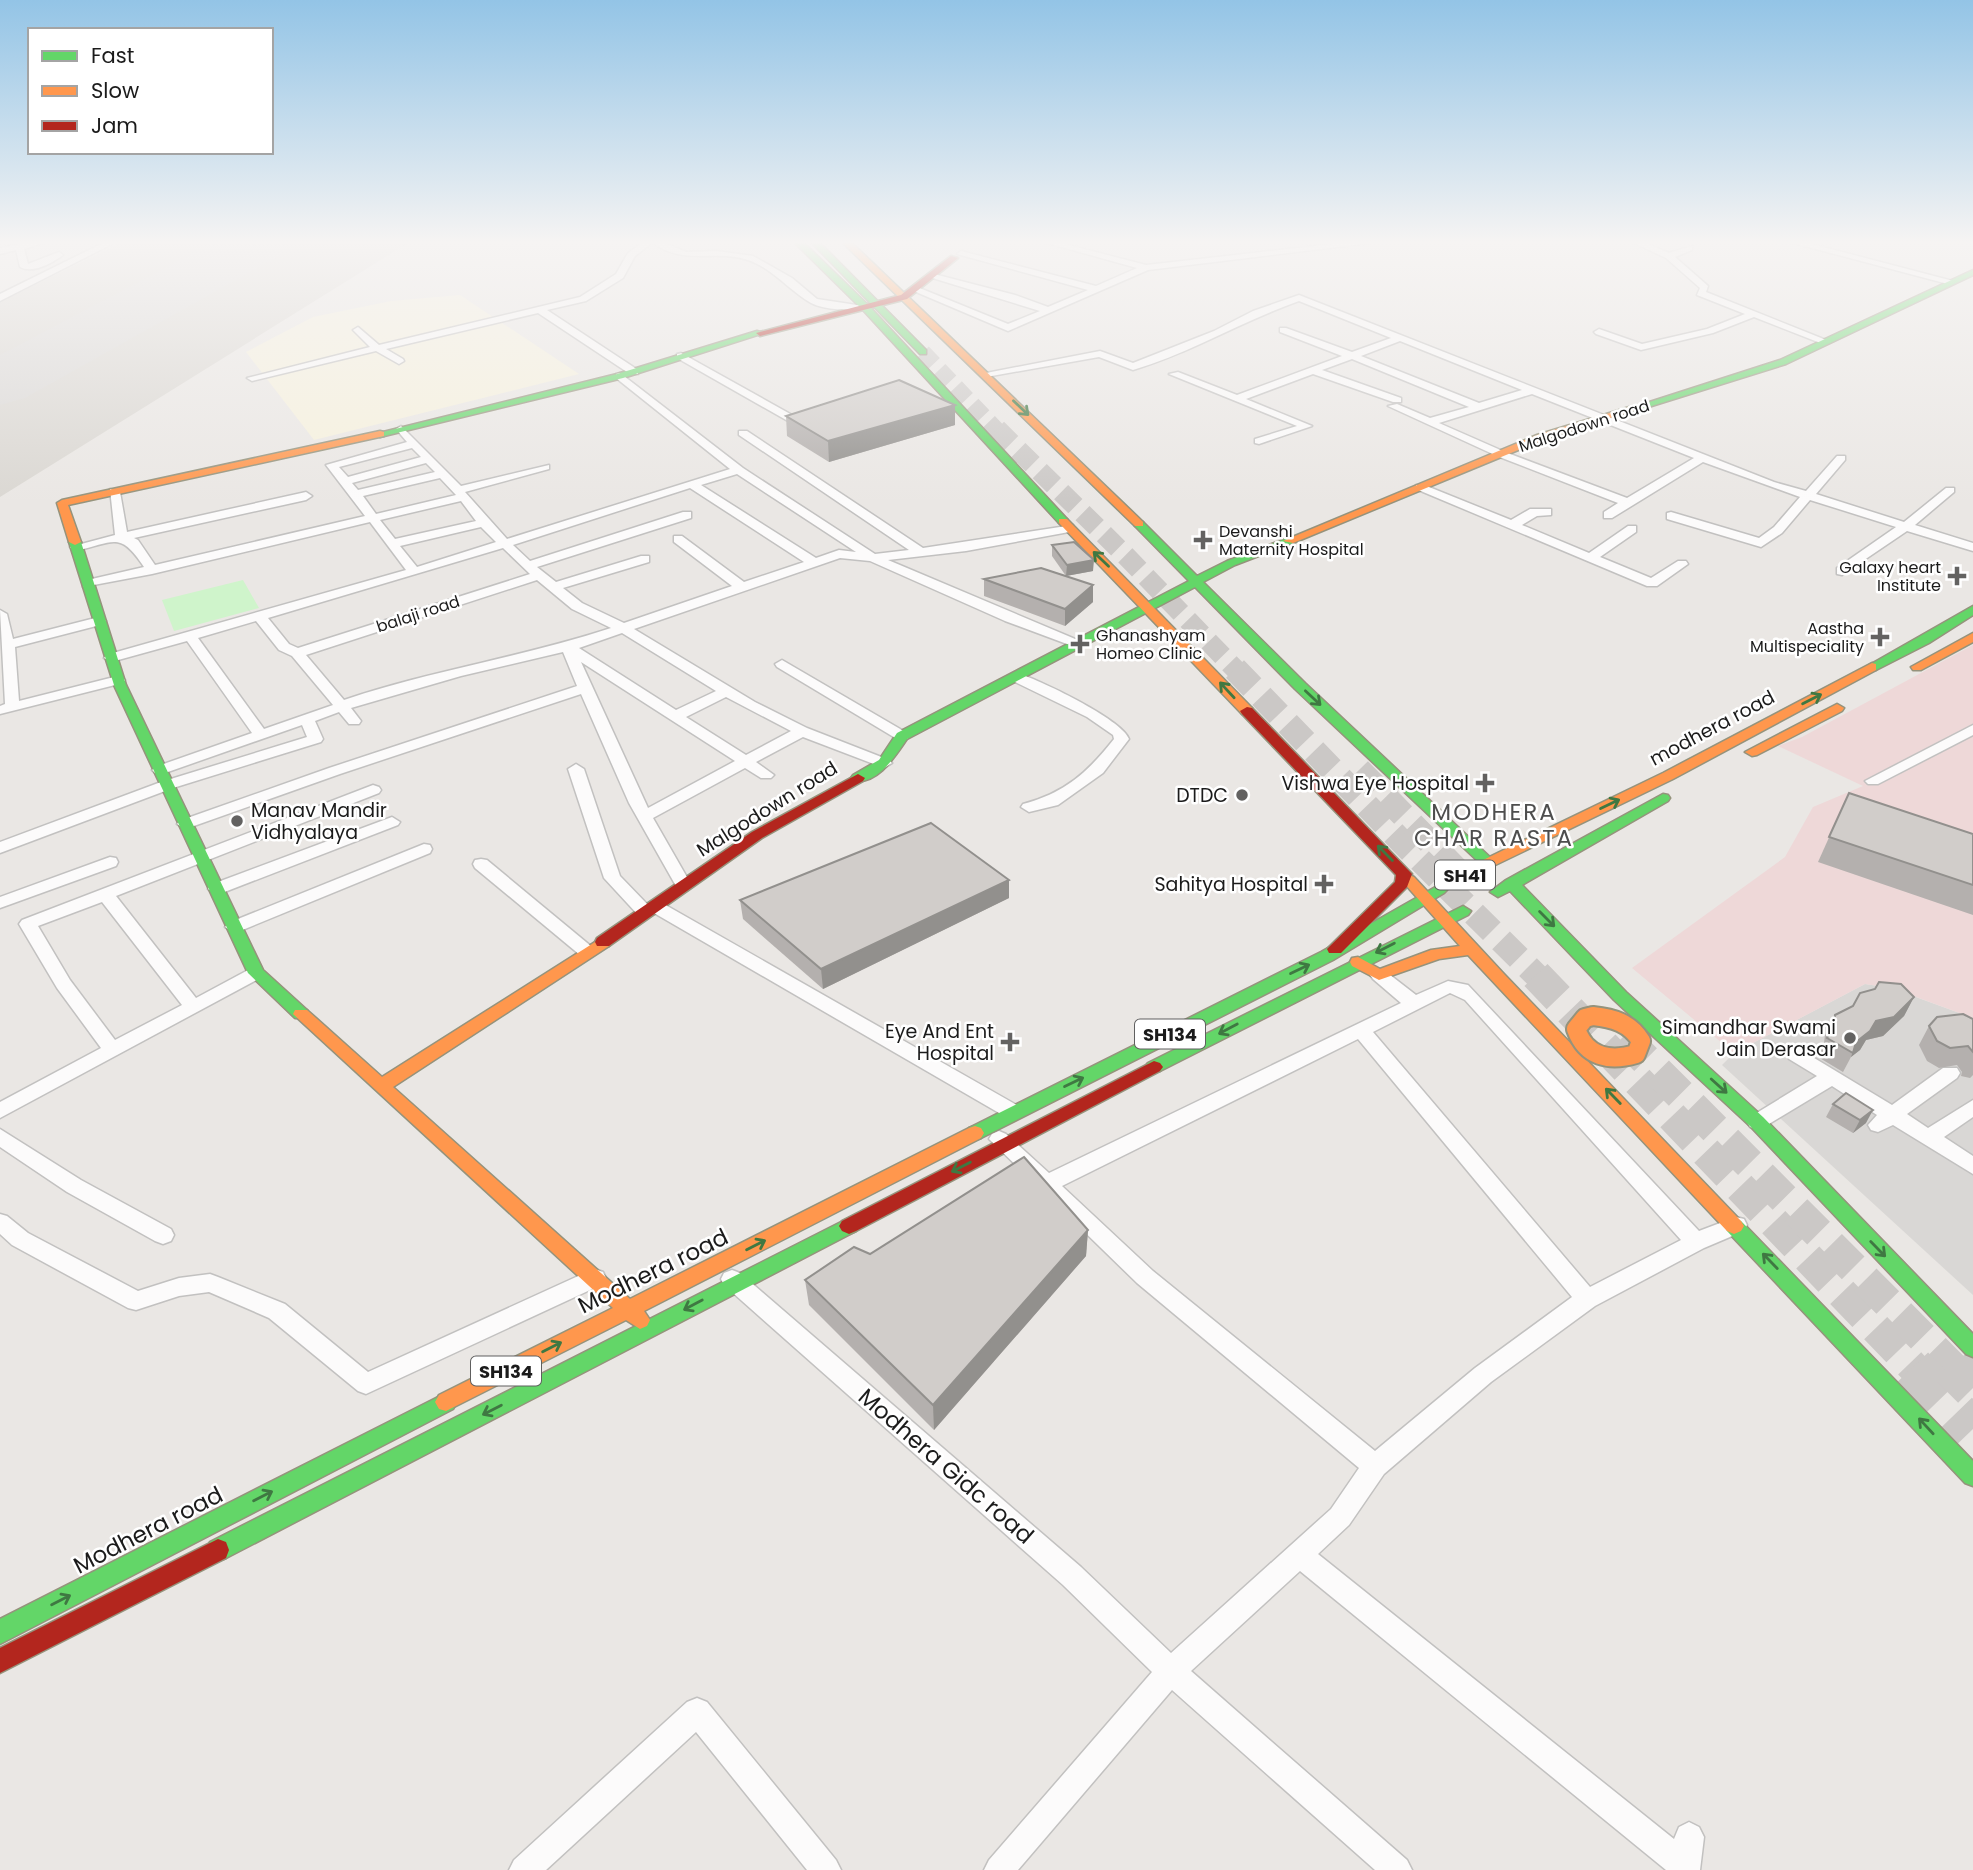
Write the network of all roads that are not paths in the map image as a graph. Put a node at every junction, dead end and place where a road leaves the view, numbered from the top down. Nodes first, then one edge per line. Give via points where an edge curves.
1 (358, 330) dead end
2 (451, 330) edge
3 (568, 330) edge
4 (769, 330) edge
5 (916, 330) edge
6 (916, 330) edge
7 (1216, 330) edge
8 (1283, 330) dead end
9 (1380, 330) edge
10 (1712, 330) edge
11 (1795, 330) edge
12 (1849, 330) edge
13 (1599, 332) dead end
14 (1399, 338) junction
15 (1826, 342) junction
16 (377, 348) junction
17 (930, 348) junction
18 (681, 356) junction
19 (1350, 356) junction
20 (399, 361) dead end
21 (1312, 370) junction
22 (627, 374) junction
23 (986, 374) junction
24 (1174, 374) dead end
25 (252, 378) dead end
26 (1533, 390) junction
27 (1238, 398) junction
28 (1481, 408) junction
29 (1604, 418) junction
30 (1430, 422) junction
31 (806, 427) edge
32 (401, 429) junction
33 (743, 433) dead end
34 (1259, 441) dead end
35 (414, 444) junction
36 (1501, 454) junction
37 (1703, 457) junction
38 (1841, 458) dead end
39 (429, 459) junction
40 (545, 467) dead end
41 (738, 470) junction
42 (443, 474) junction
43 (345, 481) junction
44 (691, 484) junction
45 (1420, 488) junction
46 (1950, 490) dead end
47 (114, 492) junction
48 (357, 494) junction
49 (461, 494) junction
50 (306, 496) dead end
51 (1808, 496) junction
52 (1628, 503) junction
53 (1547, 512) dead end
54 (687, 515) dead end
55 (1608, 515) dead end
56 (1671, 516) dead end
57 (371, 519) junction
58 (484, 523) junction
59 (1511, 526) junction
60 (1906, 526) junction
61 (1069, 527) junction
62 (1632, 529) dead end
63 (122, 537) junction
64 (678, 539) dead end
65 (505, 543) junction
66 (391, 544) junction
67 (76, 547) junction
68 (1973, 547) edge
69 (920, 552) junction
70 (873, 558) junction
71 (1590, 558) junction
72 (645, 559) dead end
73 (812, 561) junction
74 (1682, 564) dead end
75 (528, 566) junction
76 (152, 570) junction
77 (1842, 571) dead end
78 (414, 572) junction
79 (539, 575) junction
80 (1195, 580) junction
81 (88, 584) junction
82 (740, 586) junction
83 (553, 587) junction
84 (1148, 609) junction
85 (1973, 610) edge
86 (0, 614) edge
87 (259, 616) junction
88 (99, 621) junction
89 (621, 627) junction
90 (191, 636) junction
91 (1973, 637) edge
92 (1080, 644) junction
93 (4, 646) edge
94 (568, 646) junction
95 (297, 653) junction
96 (111, 659) junction
97 (782, 664) dead end
98 (1901, 675) dead end
99 (1016, 677) junction
100 (118, 680) junction
101 (585, 688) junction
102 (727, 691) junction
103 (1852, 700) dead end
104 (6, 708) edge
105 (341, 708) junction
106 (675, 716) junction
107 (307, 720) junction
108 (354, 721) dead end
109 (1973, 729) edge
110 (802, 731) junction
111 (261, 735) junction
112 (902, 736) junction
113 (746, 762) junction
114 (1732, 762) dead end
115 (884, 763) junction
116 (1694, 763) junction
117 (576, 769) dead end
118 (1711, 773) dead end
119 (766, 775) dead end
120 (163, 777) junction
121 (1873, 781) dead end
122 (373, 790) dead end
123 (1675, 793) dead end
124 (1029, 807) dead end
125 (645, 816) junction
126 (392, 822) dead end
127 (185, 824) junction
128 (0, 848) edge
129 (424, 849) dead end
130 (201, 858) junction
131 (110, 862) dead end
132 (1488, 863) junction
133 (481, 864) dead end
134 (1404, 874) junction
135 (1468, 876) junction
136 (684, 886) junction
137 (1504, 888) junction
138 (216, 889) junction
139 (1432, 893) junction
140 (105, 894) junction
141 (0, 903) edge
142 (651, 910) junction
143 (1463, 911) junction
144 (1446, 918) junction
145 (234, 927) junction
146 (1473, 948) junction
147 (586, 951) junction
148 (1327, 956) junction
149 (1358, 962) junction
150 (256, 973) junction
151 (1378, 975) junction
152 (1620, 996) junction
153 (1413, 1003) junction
154 (193, 1007) junction
155 (1604, 1016) junction
156 (1540, 1021) junction
157 (1579, 1023) junction
158 (1361, 1030) junction
159 (1673, 1044) junction
160 (1641, 1048) junction
161 (113, 1051) junction
162 (1796, 1054) dead end
163 (1608, 1059) junction
164 (1950, 1073) dead end
165 (1592, 1075) junction
166 (1831, 1077) dead end
167 (381, 1086) junction
168 (1973, 1107) edge
169 (0, 1111) edge
170 (1013, 1112) junction
171 (1885, 1120) junction
172 (1757, 1122) junction
173 (986, 1126) junction
174 (0, 1137) edge
175 (1928, 1138) junction
176 (1004, 1145) junction
177 (1973, 1166) edge
178 (1046, 1184) junction
179 (0, 1222) edge
180 (1736, 1225) junction
181 (163, 1235) dead end
182 (1696, 1242) junction
183 (716, 1266) junction
184 (595, 1278) junction
185 (736, 1283) junction
186 (1587, 1299) junction
187 (628, 1308) junction
188 (649, 1329) junction
189 (1973, 1348) edge
190 (1374, 1466) junction
191 (1973, 1476) edge
192 (1299, 1554) junction
193 (0, 1632) edge
194 (0, 1661) edge
195 (1171, 1671) junction
196 (1689, 1837) dead end
197 (524, 1870) edge
198 (826, 1870) edge
199 (999, 1870) edge
200 (1397, 1870) edge

1 - 16 street
2 - 16 street
3 - 22 street
4 - 18 street
5 - 17 street
6 - 17 street
7 - 23 street via 1133,367 1100,354
8 - 19 street
9 - 14 street
10 - 13 street via 1641,347
11 - 15 street
12 - 15 street, Malgodown road
14 - 19 street
14 - 26 street
15 - 29 street, Malgodown road via 1782,362
16 - 20 street
16 - 25 street
17 - 23 street
17 - 61 street
18 - 22 street
18 - 31 street
19 - 21 street
19 - 28 street
21 - 27 street
21 - 30 street
22 - 32 street
22 - 41 street
23 -> 80 street
24 - 27 street
26 - 28 street
26 - 29 street
27 - 34 street via 1307,426
28 - 30 street
29 - 36 street, Malgodown road
29 - 37 street
30 - 36 street
32 - 35 street
32 - 47 street
33 - 69 street
35 - 39 street
35 - 43 street via 332,465
36 - 45 street, Malgodown road
36 - 52 street
37 - 51 street
37 - 52 street
38 - 51 street
39 - 42 street
39 - 43 street
40 - 49 street
41 - 44 street
41 - 70 street
42 - 48 street
42 - 49 street
43 - 48 street
44 - 65 street
44 - 73 street
45 - 59 street
45 - 80 street, Malgodown road
46 - 60 street
47 - 63 street
47 - 67 street via 61,503
48 - 57 street
49 - 57 street
49 - 58 street
50 - 63 street
51 - 56 street via 1761,543
51 - 60 street
52 - 55 street
53 - 59 street via 1534,512
54 - 75 street
57 - 66 street
57 - 76 street
58 - 65 street
58 - 66 street
59 - 71 street
60 - 68 street
60 - 77 street
61 - 69 street
84 -> 61 street
62 - 71 street
63 - 67 street
63 - 76 street via 134,543
64 - 82 street
65 - 75 street
65 - 78 street
66 - 78 street
67 - 81 street
69 - 70 street
70 - 73 street via 839,554
70 - 92 street
71 - 74 street via 1652,583
72 - 83 street
73 - 82 street
75 - 79 street
76 - 81 street
78 - 87 street
79 - 83 street
79 - 95 street, balaji road
80 - 84 street, Malgodown road
80 -> 132 street
81 - 88 street
82 - 89 street
83 - 89 street via 577,606
84 - 92 street, Malgodown road
134 -> 84 street
116 -> 85 street, modhera road via 1938,634
86 - 93 street
87 - 90 street
87 - 95 street via 284,647
88 - 93 street
88 - 96 street
89 - 94 street
89 - 102 street
90 - 96 street
90 - 111 street
91 - 98 street
92 - 99 street, Malgodown road
93 - 104 street
94 - 101 street
94 - 105 street via 458,672
94 - 106 street
95 - 105 street
96 - 100 street
97 - 112 street
99 - 112 street, Malgodown road
99 - 124 street via 1092,714 1122,739 1098,769 1052,802
100 - 104 street
100 - 120 street
101 - 125 street
101 - 127 street via 293,783
102 - 106 street
102 - 110 street
103 - 114 street
105 - 107 street
105 - 108 street
106 - 113 street
107 - 111 street
107 - 120 street via 316,738
109 - 121 street
110 - 113 street
110 - 115 street
111 - 120 street
112 - 115 street, Malgodown road
113 - 119 street
113 - 125 street
115 - 136 street, Malgodown road via 757,835
116 - 118 street
132 -> 116 street, modhera road
117 - 142 street via 612,878
120 - 127 street
120 - 128 street
122 - 130 street
123 - 137 street
125 - 136 street
126 - 138 street
127 - 130 street
129 - 145 street
130 - 138 street
130 - 140 street
131 - 141 street
132 - 135 street, modhera road
133 - 147 street
134 - 139 street
134 - 148 street via 1402,884
135 - 137 street, SH41
135 - 139 street, SH41 via 1444,880
136 - 142 street, Malgodown road
137 - 143 street, SH41 via 1497,905 1488,911
137 -> 152 street via 1582,954
138 - 145 street
139 - 143 street, SH41
139 - 144 street
139 - 148 street
140 - 154 street
140 - 161 street via 28,924 63,984
142 - 147 street, Malgodown road
142 - 170 street
143 - 144 street
144 - 146 street
144 -> 149 street
145 - 150 street
146 - 151 street via 1437,954
146 - 156 street
147 - 167 street, Malgodown road
170 -> 148 street, Modhera road / SH134
149 - 151 street
149 -> 176 street
150 - 154 street
150 - 167 street
151 - 153 street
152 - 155 street
152 - 159 street
153 - 158 street
153 - 182 street via 1448,987 1471,996
154 - 161 street
155 - 157 street, bridge
155 - 160 street, bridge via 1632,1027
156 - 157 street
156 - 165 street
157 - 163 street, bridge via 1580,1043
158 - 178 street
158 - 186 street
159 - 160 street
159 -> 172 street
160 - 163 street, bridge via 1629,1058
161 - 169 street
162 - 171 street
163 - 165 street
164 - 171 street
180 -> 165 street
166 - 172 street
167 - 184 street
168 - 175 street
170 - 173 street, Modhera road / SH134
171 - 175 street
172 -> 189 street
173 - 176 street
183 -> 173 street, Modhera road / SH134
174 - 181 street via 74,1186
175 - 177 street
176 - 178 street
176 -> 185 street
178 - 190 street via 1145,1277
179 - 184 street via 20,1239 136,1301 210,1283 277,1311 366,1384
180 - 182 street
191 -> 180 street
182 - 186 street
183 - 185 street, Modhera Gidc road
183 - 187 street, Modhera road / SH134
184 - 187 street
185 -> 188 street
185 - 195 street, Modhera Gidc road via 1072,1576
186 - 190 street via 1483,1375
187 - 188 street
193 -> 187 street, Modhera road / SH134
188 -> 194 street
190 - 192 street via 1340,1517
192 - 195 street
192 - 196 street via 1686,1867
195 - 199 street
195 - 200 street, Modhera Gidc road
197 - 198 street via 697,1712

